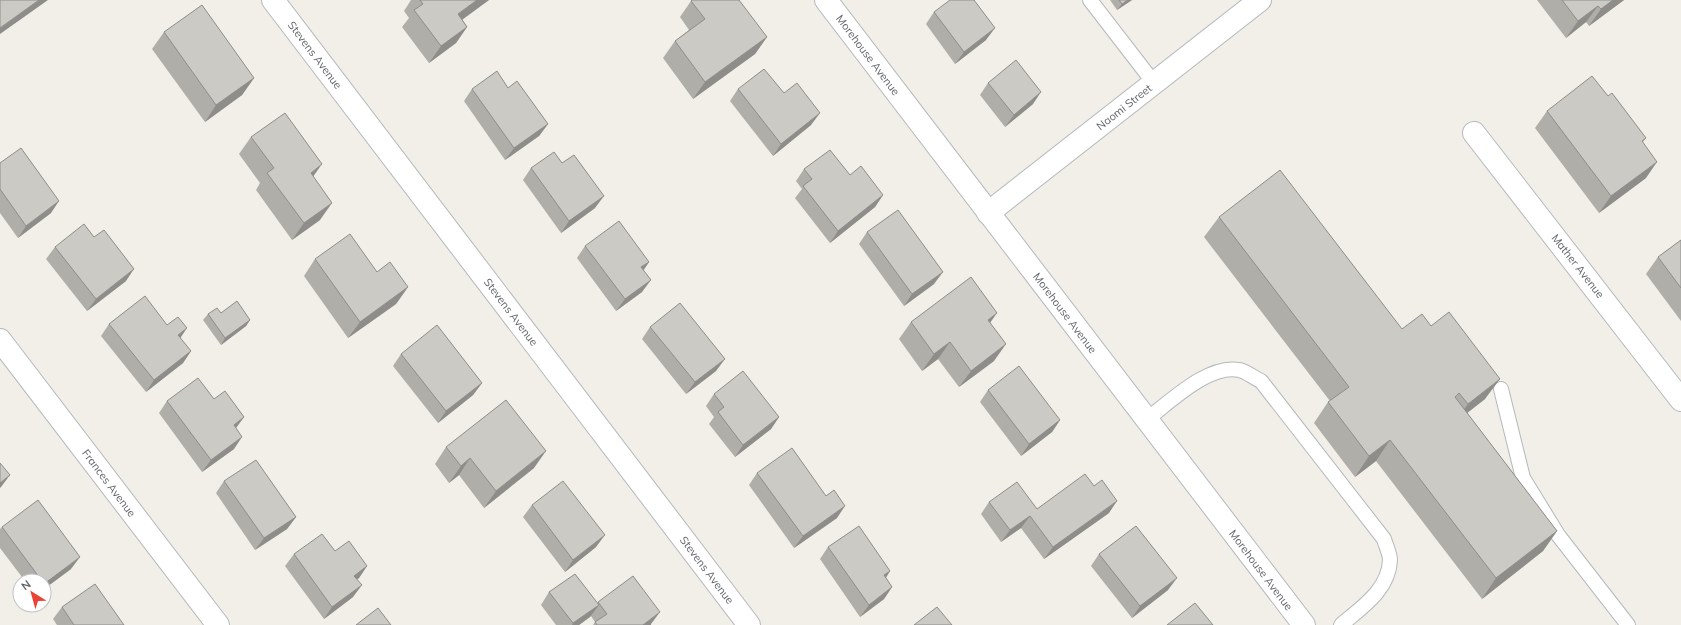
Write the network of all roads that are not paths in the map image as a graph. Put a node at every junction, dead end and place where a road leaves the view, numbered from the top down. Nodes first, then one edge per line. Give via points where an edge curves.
1 (273, 0) edge
2 (826, 0) edge
3 (1090, 0) edge
4 (1260, 0) edge
5 (1154, 84) junction
6 (1474, 133) dead end
7 (988, 213) junction
8 (0, 340) edge
9 (1501, 389) edge
10 (1681, 400) edge
11 (1146, 420) junction
12 (218, 625) edge
13 (749, 625) edge
14 (1304, 625) edge
15 (1341, 625) edge
16 (1628, 625) edge

1 - 13 street, Stevens Avenue
2 - 7 street, Morehouse Avenue
3 - 5 lane
4 - 5 street, Naomi Street
5 - 7 street, Naomi Street
6 - 10 street, Mather Avenue
7 - 11 street, Morehouse Avenue
8 - 12 street, Frances Avenue
9 - 16 lane via 1523,478 1558,535
11 - 14 street, Morehouse Avenue
11 - 15 lane via 1198,381 1222,370 1240,370 1261,381 1384,539 1390,560 1385,581 1375,596

